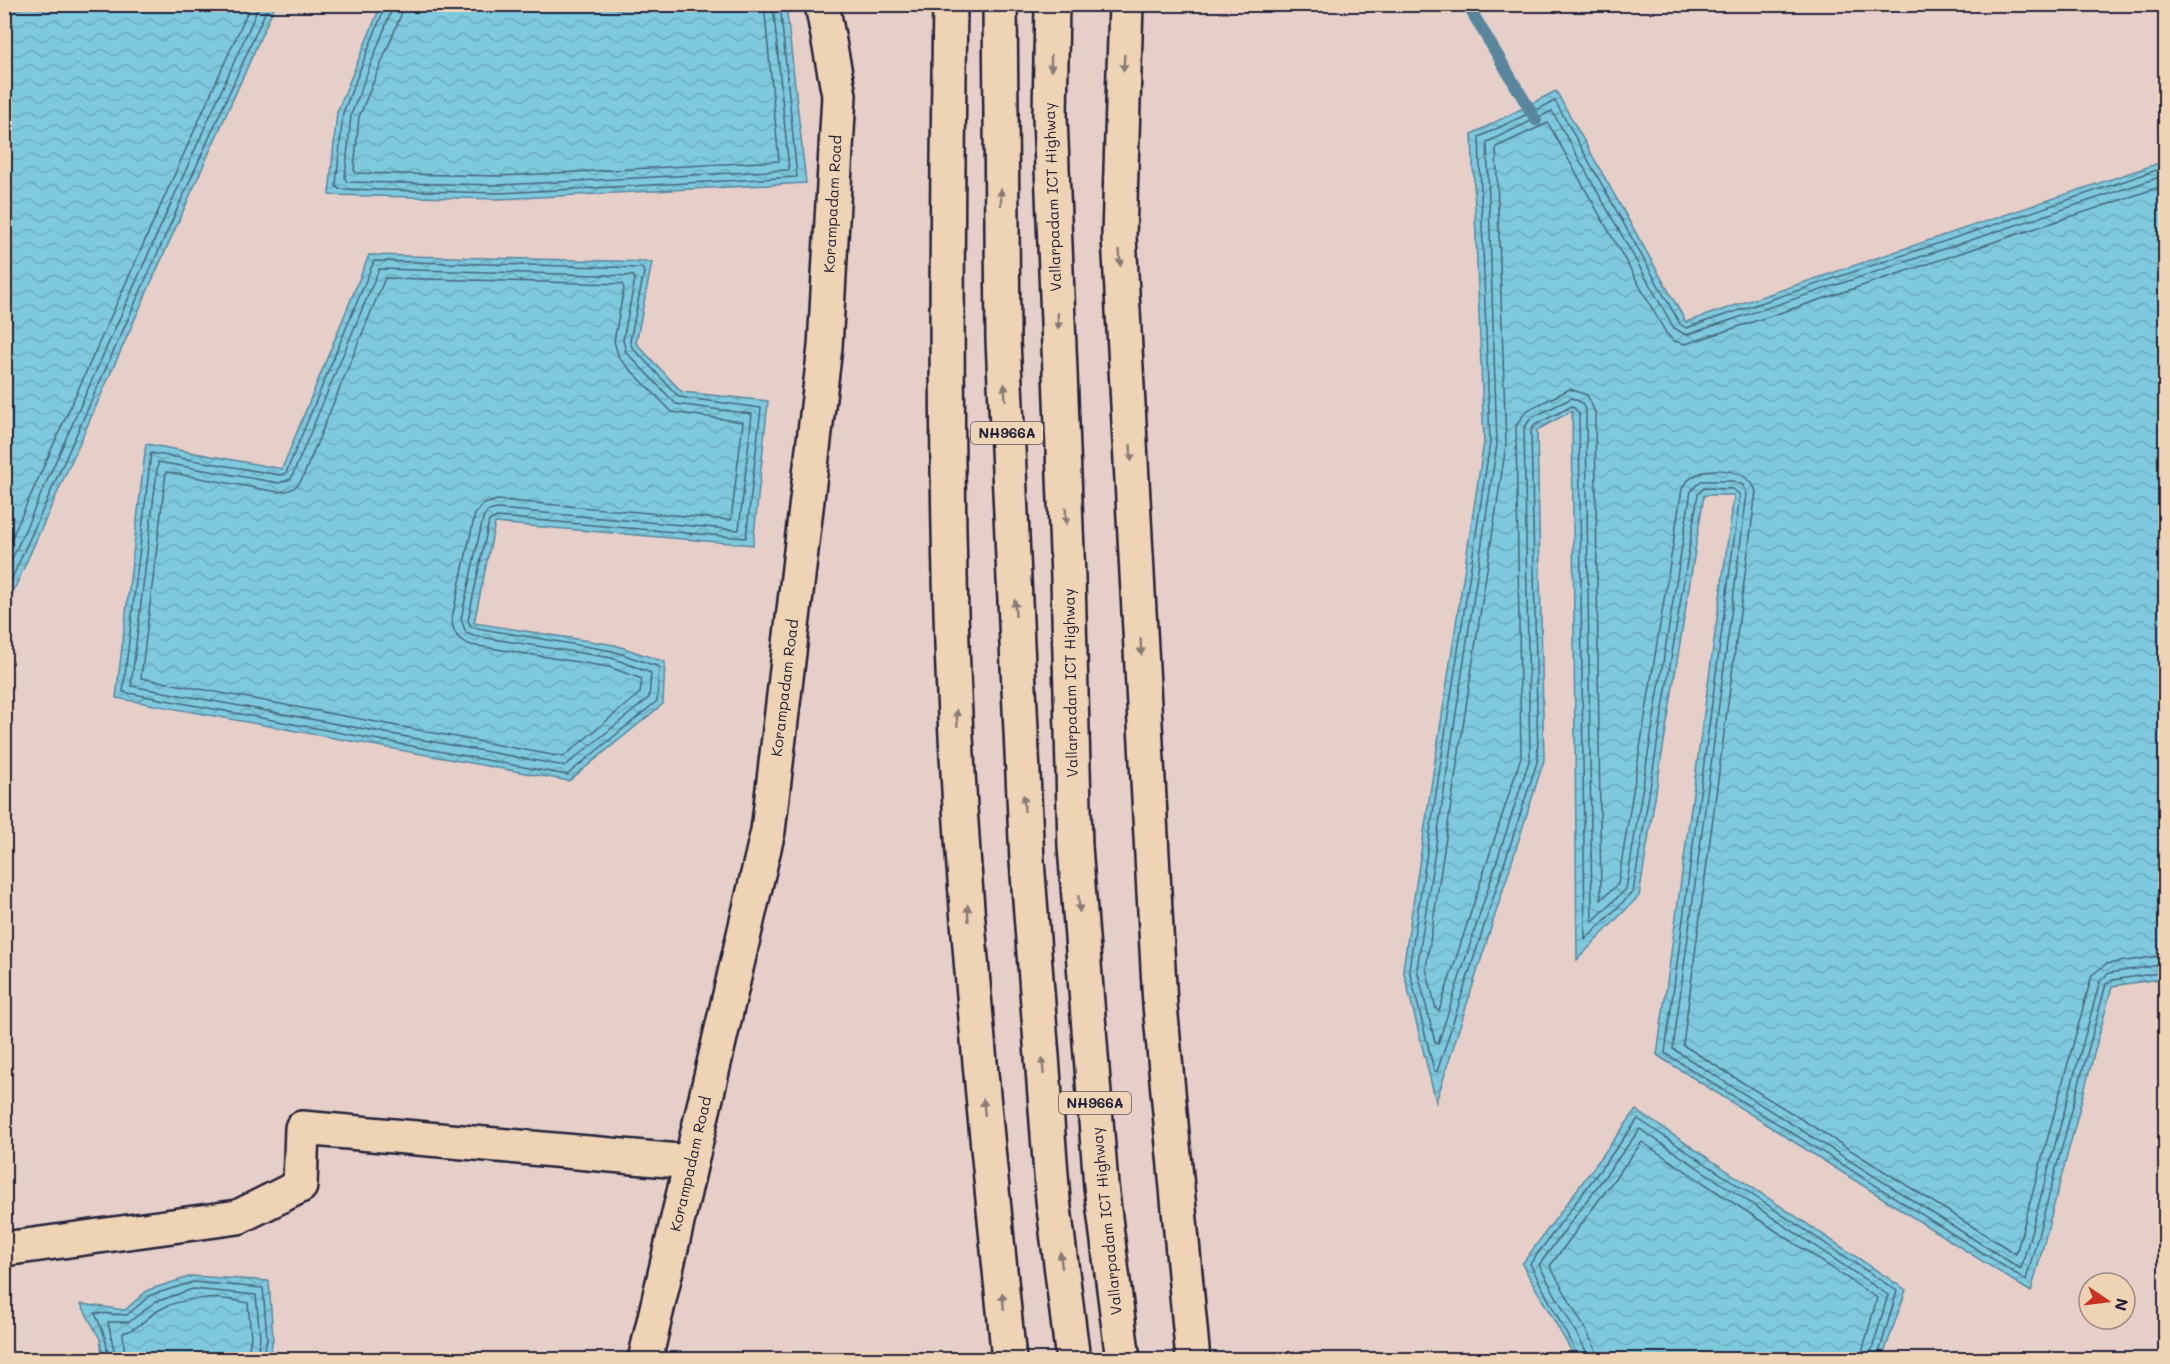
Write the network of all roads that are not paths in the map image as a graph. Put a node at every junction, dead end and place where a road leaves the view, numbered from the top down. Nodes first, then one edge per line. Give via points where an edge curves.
1 (822, 4) edge
2 (950, 4) edge
3 (1000, 4) edge
4 (1052, 4) edge
5 (1126, 4) edge
6 (691, 1162) junction
7 (17, 1247) edge
8 (4, 1272) edge
9 (645, 1359) edge
10 (1009, 1359) edge
11 (1073, 1359) edge
12 (1123, 1359) edge
13 (1193, 1359) edge

1 - 6 main road, Korampadam Road via 839,95 825,347 768,831
10 -> 2 main road via 973,998 951,614 946,239
11 -> 3 main road, NH966A via 1053,1200 1027,861 1002,340
4 -> 12 main road, Vallarpadam ICT Highway / NH966A via 1050,116 1075,846 1101,1186
5 -> 13 main road via 1119,236 1160,1005
6 - 7 main road via 302,1128 300,1186 238,1217
6 - 9 main road, Korampadam Road
7 - 8 main road

